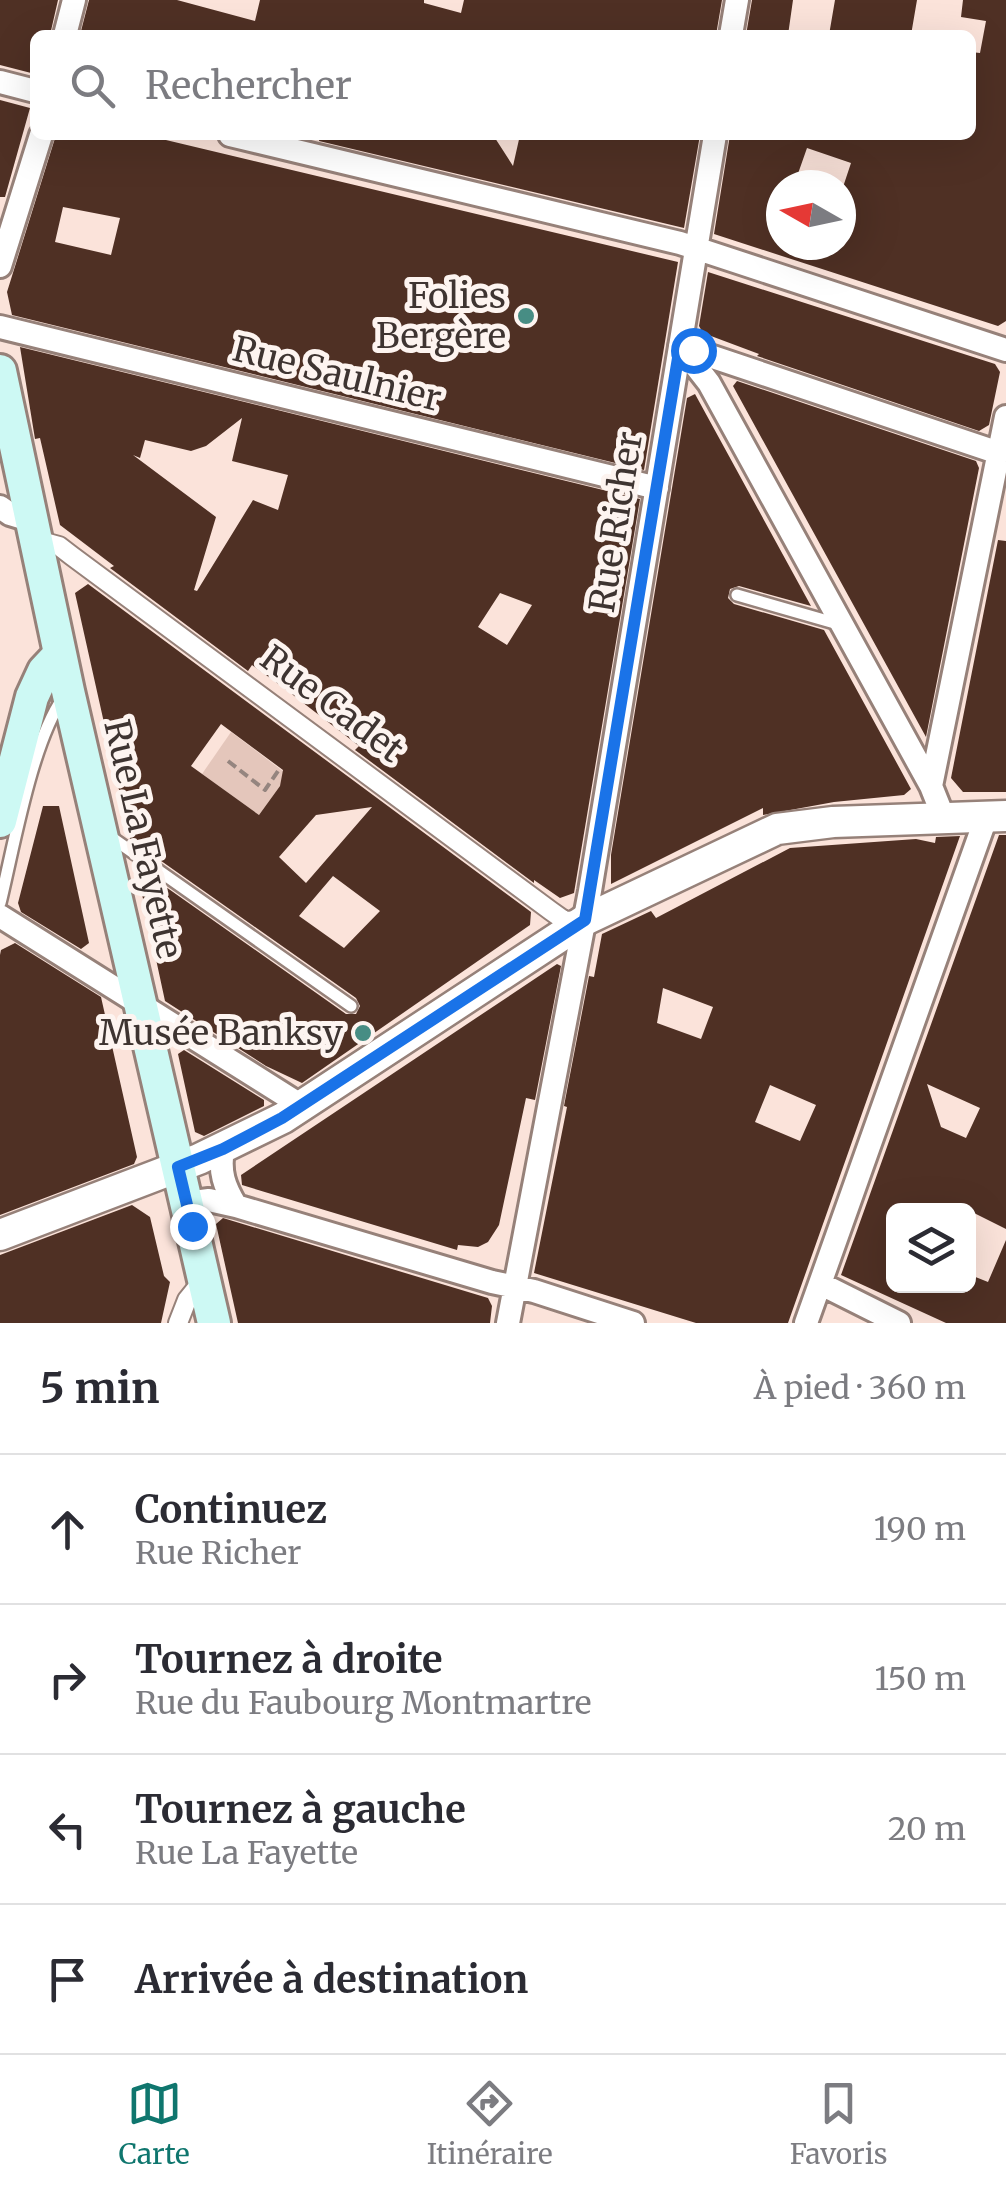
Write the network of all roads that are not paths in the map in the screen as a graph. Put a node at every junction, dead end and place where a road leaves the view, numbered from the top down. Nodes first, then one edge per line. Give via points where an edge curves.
1 (74, 0) edge
2 (737, 0) edge
3 (67, 30) edge
4 (732, 30) edge
5 (0, 82) edge
6 (30, 90) edge
7 (39, 140) edge
8 (251, 140) edge
9 (714, 140) edge
10 (696, 248) junction
11 (0, 266) edge
12 (0, 327) edge
13 (680, 346) junction
14 (1006, 350) edge
15 (0, 371) edge
16 (1006, 417) edge
17 (999, 453) junction
18 (657, 488) junction
19 (0, 507) edge
20 (35, 531) junction
21 (737, 595) dead end
22 (842, 625) junction
23 (60, 654) junction
24 (68, 690) junction
25 (931, 786) junction
26 (942, 816) junction
27 (996, 816) edge
28 (0, 821) edge
29 (100, 830) junction
30 (0, 903) edge
31 (0, 916) edge
32 (585, 920) junction
33 (141, 1004) junction
34 (351, 1006) dead end
35 (302, 1106) junction
36 (223, 1149) junction
37 (178, 1167) junction
38 (186, 1203) junction
39 (236, 1206) junction
40 (0, 1235) edge
41 (204, 1279) junction
42 (821, 1284) junction
43 (515, 1287) junction
44 (178, 1323) edge
45 (214, 1323) edge
46 (508, 1323) edge
47 (633, 1323) edge
48 (806, 1323) edge
49 (899, 1323) edge

1 - 3 street
2 - 4 street
5 - 6 street
7 - 11 street
8 - 10 street
9 - 10 street, Rue Richer
10 - 13 street, Rue Richer
10 - 14 street
12 - 18 street, Rue Saulnier
13 - 17 street
13 - 18 street, Rue Richer
13 - 22 street via 709,383
15 - 20 main road, Rue La Fayette
16 - 17 street
17 - 25 street
18 - 32 street, Rue Richer
19 - 20 street, Rue Cadet
20 - 23 main road, Rue La Fayette
20 - 32 street, Rue Cadet via 550,911 566,921
21 - 22 lane
22 - 25 street
23 - 24 main road, Rue La Fayette
23 - 28 main road via 32,698
24 - 29 main road, Rue La Fayette
24 - 30 lane via 46,728
25 - 26 street
26 - 27 street
26 - 32 street via 777,829
27 - 42 street
29 - 33 main road, Rue La Fayette
29 - 34 lane
31 - 33 street
32 - 35 street
32 - 43 street, Rue Richer
33 - 35 street
33 - 37 main road, Rue La Fayette
35 - 36 street
36 - 37 street
36 - 39 street via 222,1174
37 - 38 main road, Rue La Fayette
37 - 40 street
38 - 39 street
38 - 41 main road, Rue La Fayette
39 - 43 street
41 - 44 street
41 - 45 main road, Rue La Fayette
42 - 48 street
42 - 49 street
43 - 46 street, Rue Richer
43 - 47 street

